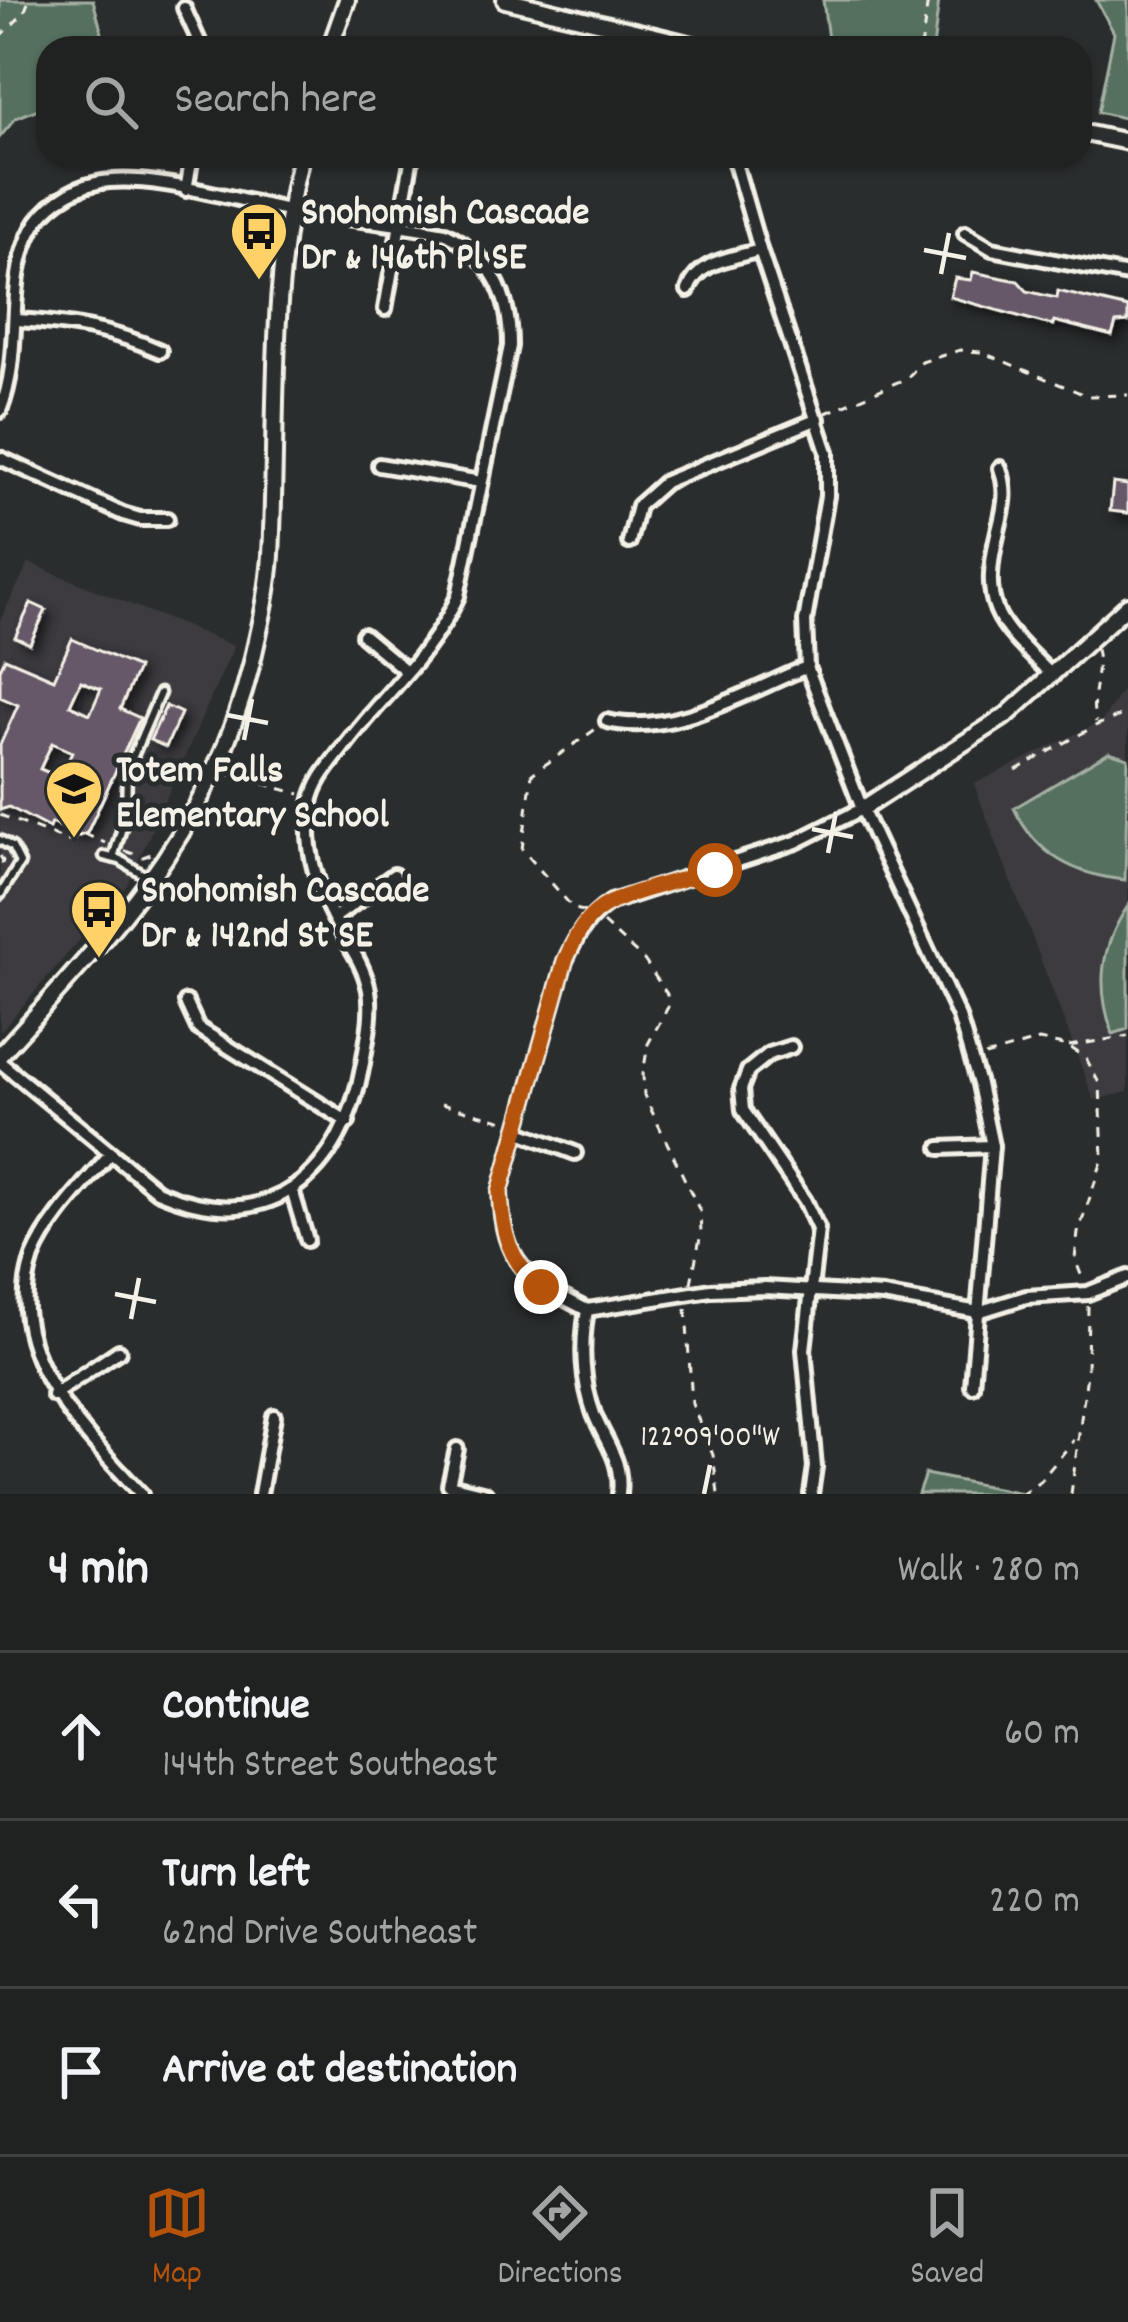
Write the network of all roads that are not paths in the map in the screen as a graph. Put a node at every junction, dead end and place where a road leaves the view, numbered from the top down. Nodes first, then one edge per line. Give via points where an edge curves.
1 (346, 0) edge
2 (505, 0) edge
3 (184, 8) dead end
4 (197, 36) edge
5 (334, 36) edge
6 (655, 36) edge
7 (1092, 134) edge
8 (1128, 142) edge
9 (190, 168) edge
10 (298, 168) edge
11 (410, 168) edge
12 (736, 168) edge
13 (186, 190) junction
14 (287, 209) junction
15 (399, 224) junction
16 (965, 233) dead end
17 (760, 250) junction
18 (1128, 275) edge
19 (688, 290) dead end
20 (385, 309) dead end
21 (17, 320) junction
22 (160, 351) dead end
23 (0, 411) edge
24 (818, 419) junction
25 (0, 458) edge
26 (379, 465) dead end
27 (1000, 468) dead end
28 (481, 482) junction
29 (167, 519) dead end
30 (629, 542) dead end
31 (1128, 605) edge
32 (363, 635) dead end
33 (806, 668) junction
34 (405, 670) junction
35 (1053, 676) junction
36 (160, 693) dead end
37 (607, 721) road end
38 (862, 809) junction
39 (0, 840) edge
40 (394, 875) dead end
41 (152, 880) junction
42 (0, 895) edge
43 (334, 918) junction
44 (186, 1003) dead end
45 (791, 1047) dead end
46 (0, 1058) edge
47 (348, 1122) junction
48 (517, 1131) junction
49 (992, 1146) junction
50 (940, 1148) dead end
51 (575, 1153) dead end
52 (110, 1154) junction
53 (292, 1190) junction
54 (308, 1240) dead end
55 (1128, 1277) edge
56 (813, 1290) junction
57 (587, 1310) junction
58 (977, 1312) junction
59 (119, 1351) dead end
60 (972, 1386) dead end
61 (53, 1395) junction
62 (274, 1416) dead end
63 (457, 1449) dead end
64 (141, 1494) edge
65 (260, 1494) edge
66 (486, 1494) edge
67 (619, 1494) edge
68 (811, 1494) edge

1 - 5 street
2 - 6 street
3 - 4 street
7 - 8 street
9 - 13 street
10 - 14 street
11 - 15 street
12 - 17 street
13 - 14 street
13 - 21 street via 96,183 46,209 24,248
14 - 15 street
14 - 41 street via 277,296 271,560 243,697 216,771
15 - 20 street
15 - 28 street via 445,233 475,252 510,314
16 - 18 street via 992,249
17 - 19 street via 705,266
17 - 24 street
21 - 22 street via 73,323
21 - 23 street
24 - 30 street via 665,482 638,506
24 - 33 street via 827,496 805,621
25 - 29 street via 123,514
26 - 28 street
27 - 35 street via 1008,493 988,592 1015,639
28 - 34 street via 458,596 446,624
31 - 35 street
32 - 34 street
33 - 37 street via 669,724
33 - 38 street
34 - 43 street via 313,797 313,870
35 - 38 street
36 - 41 lane via 130,760 126,814 108,857
38 - 48 street via 796,842 593,914 565,961
38 - 49 street via 950,997
39 - 42 lane via 20,863
40 - 43 street
41 - 46 street
43 - 47 street via 360,959 371,1013
44 - 47 street via 199,1028
45 - 56 street via 748,1071 741,1089 743,1111 818,1229
46 - 52 street
47 - 53 street via 332,1154
48 - 51 street
48 - 57 street via 500,1192 509,1247 520,1271
49 - 50 street
49 - 58 street
52 - 53 street via 158,1190 214,1210
52 - 61 street via 66,1206 26,1279 32,1358
53 - 54 street
55 - 58 street via 1088,1294 1026,1297
56 - 57 street via 684,1295
56 - 58 street
56 - 68 street via 804,1350
57 - 67 street via 583,1362 594,1414 621,1473
58 - 60 street
59 - 61 street
61 - 64 street
62 - 65 street
63 - 66 street via 449,1485

